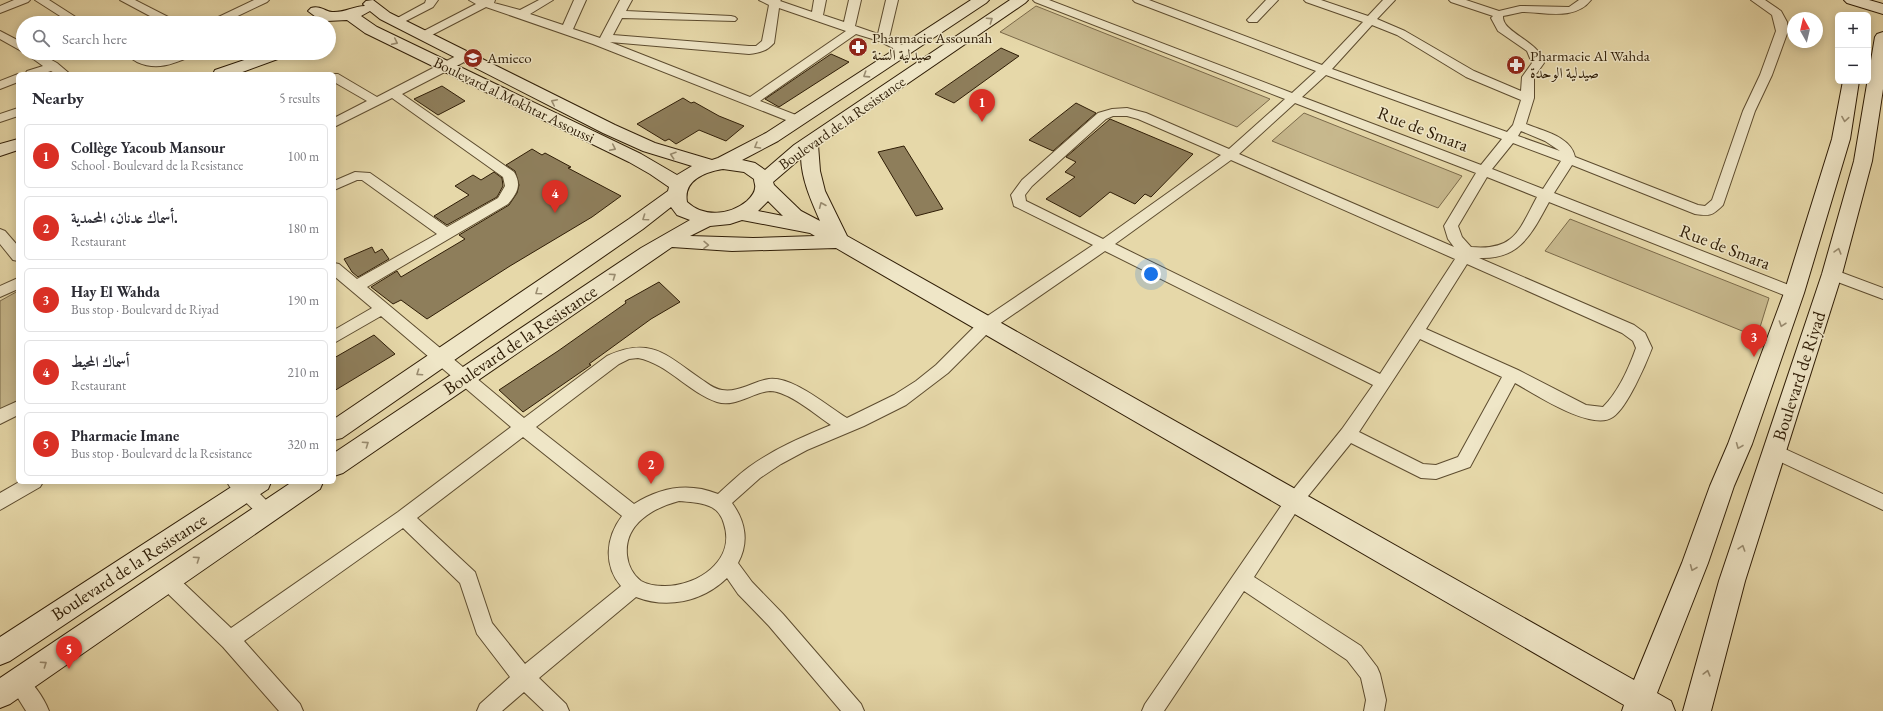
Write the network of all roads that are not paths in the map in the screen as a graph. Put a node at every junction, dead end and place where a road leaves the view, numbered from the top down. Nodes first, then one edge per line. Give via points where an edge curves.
1 (21, 0) edge
2 (41, 0) edge
3 (126, 0) edge
4 (263, 0) edge
5 (432, 0) edge
6 (547, 0) edge
7 (580, 0) edge
8 (626, 0) edge
9 (820, 0) edge
10 (855, 0) edge
11 (892, 0) edge
12 (981, 0) edge
13 (1020, 0) edge
14 (1040, 0) edge
15 (1139, 0) edge
16 (1272, 0) edge
17 (1310, 0) edge
18 (1389, 0) edge
19 (1455, 0) edge
20 (1585, 0) edge
21 (1757, 0) edge
22 (1851, 0) edge
23 (484, 1) edge
24 (771, 1) edge
25 (372, 2) edge
26 (315, 8) edge
27 (1883, 9) edge
28 (0, 10) edge
29 (1855, 12) edge
30 (522, 14) junction
31 (618, 14) junction
32 (1499, 14) junction
33 (67, 16) edge
34 (158, 16) edge
35 (229, 16) edge
36 (326, 16) edge
37 (817, 17) junction
38 (340, 19) edge
39 (731, 19) dead end
40 (1253, 20) dead end
41 (1369, 20) junction
42 (396, 22) junction
43 (852, 28) junction
44 (566, 29) junction
45 (371, 30) junction
46 (336, 31) edge
47 (0, 34) edge
48 (424, 35) junction
49 (1883, 37) edge
50 (883, 39) junction
51 (605, 40) junction
52 (16, 44) edge
53 (905, 50) junction
54 (464, 57) junction
55 (43, 60) edge
56 (142, 60) edge
57 (171, 60) edge
58 (260, 60) edge
59 (53, 66) junction
60 (445, 67) junction
61 (1324, 70) junction
62 (36, 72) edge
63 (61, 72) edge
64 (226, 72) edge
65 (336, 78) edge
66 (1880, 78) edge
67 (16, 79) edge
68 (1850, 84) edge
69 (0, 85) edge
70 (394, 94) junction
71 (1528, 98) junction
72 (1292, 99) junction
73 (377, 102) junction
74 (752, 102) junction
75 (1878, 112) edge
76 (16, 113) edge
77 (0, 118) edge
78 (796, 120) junction
79 (336, 122) edge
80 (1519, 126) junction
81 (1510, 138) junction
82 (809, 144) junction
83 (16, 145) edge
84 (0, 150) edge
85 (1230, 155) junction
86 (1569, 159) junction
87 (717, 164) junction
88 (1484, 171) junction
89 (765, 184) junction
90 (336, 185) edge
91 (677, 190) junction
92 (1546, 195) junction
93 (741, 214) junction
94 (709, 219) junction
95 (817, 228) junction
96 (0, 234) edge
97 (447, 234) junction
98 (668, 240) junction
99 (838, 241) junction
100 (1103, 246) junction
101 (16, 254) edge
102 (1466, 255) junction
103 (336, 270) edge
104 (1832, 274) junction
105 (16, 285) edge
106 (356, 287) junction
107 (0, 292) edge
108 (1794, 293) junction
109 (1883, 294) edge
110 (382, 310) junction
111 (986, 325) junction
112 (1417, 331) junction
113 (336, 336) edge
114 (441, 358) junction
115 (1512, 374) junction
116 (464, 378) junction
117 (1383, 383) junction
118 (16, 408) edge
119 (0, 417) edge
120 (845, 426) junction
121 (523, 427) junction
122 (336, 430) edge
123 (1348, 434) junction
124 (1774, 451) junction
125 (336, 465) edge
126 (31, 484) edge
127 (308, 484) edge
128 (246, 485) edge
129 (1294, 501) junction
130 (0, 502) edge
131 (1883, 502) edge
132 (720, 503) junction
133 (266, 512) junction
134 (634, 515) junction
135 (404, 517) junction
136 (727, 564) junction
137 (1241, 579) junction
138 (167, 580) junction
139 (634, 587) junction
140 (230, 640) junction
141 (0, 652) edge
142 (524, 678) junction
143 (9, 688) edge
144 (1639, 705) edge
145 (39, 711) edge
146 (293, 711) edge
147 (487, 711) edge
148 (559, 711) edge
149 (854, 711) edge
150 (1152, 711) edge
151 (1374, 711) edge
152 (1662, 711) edge
153 (1697, 711) edge

1 - 28 street
2 - 33 street
3 - 34 street
4 - 35 street
5 - 42 street via 429,5
6 - 30 street
7 - 44 street
8 - 31 street
9 - 37 street
10 - 43 street
11 - 50 street
12 - 53 main road, Boulevard de la Resistance
82 -> 13 main road, Boulevard de la Resistance
14 - 72 street, Rue de Smara
15 - 61 street
16 - 40 street
17 - 41 street
18 - 41 street
19 - 32 street
20 - 32 street via 1571,10 1520,9
21 - 86 street via 1772,8 1781,22 1782,31 1749,111 1718,202 1714,206 1708,210 1695,209
22 - 27 main road
22 - 29 main road
23 - 30 street
23 - 48 street
24 - 37 street
24 - 51 street via 768,43 759,49
25 - 38 main road via 362,10
25 - 42 main road, Boulevard al Mokhtar Assoussi via 385,16
26 - 36 main road
30 - 44 street
31 - 39 street
31 - 51 street
32 - 71 street via 1497,18 1502,29 1531,49 1537,58 1538,63 1530,72 1526,83
37 - 43 street
38 - 45 main road, Boulevard al Mokhtar Assoussi
41 - 61 street
41 - 71 street via 1401,33 1470,74
42 - 48 main road, Boulevard al Mokhtar Assoussi
43 - 50 street
43 - 74 street
44 - 51 street
45 - 46 main road
45 -> 60 main road, Boulevard al Mokhtar Assoussi
47 - 52 street
48 - 54 main road, Boulevard al Mokhtar Assoussi
49 - 66 main road, Boulevard de Riyad
50 - 53 street
51 - 74 street
53 -> 78 main road, Boulevard de la Resistance
54 - 60 street
87 -> 54 main road, Boulevard al Mokhtar Assoussi via 650,147
55 - 59 street
56 - 57 street via 153,64
58 - 64 main road
59 - 62 street
59 - 63 street
60 - 70 street
60 -> 91 main road, Boulevard al Mokhtar Assoussi via 635,158 657,170
61 - 72 street
61 - 81 street
65 - 73 street
66 - 75 main road, Boulevard de Riyad
67 - 69 street
68 -> 108 main road, Boulevard de Riyad via 1841,139
70 - 73 street
70 - 97 street via 509,175 513,182 513,189 503,201
71 - 80 street
72 - 85 street
72 - 88 street, Rue de Smara
73 - 79 street
74 - 78 street
104 -> 75 main road, Boulevard de Riyad
76 - 77 street
78 -> 87 main road, Boulevard de la Resistance via 772,137
80 - 81 street
80 - 86 street via 1562,145 1568,152
81 - 86 street
81 - 88 street
82 - 89 main road, Boulevard de la Resistance via 782,164
99 -> 82 main road via 816,191
83 - 84 main road
85 - 100 street
85 - 100 street via 1129,112 1118,111 1102,116 1027,183 1018,195 1019,203
85 - 102 street
86 - 92 street
87 - 89 main road via 749,167 759,173
87 - 91 main road via 686,176
88 - 92 street, Rue de Smara
88 - 102 street via 1451,226 1455,239
89 - 93 main road via 764,195 759,202
89 - 95 main road via 794,214
90 - 97 street via 355,176 365,176
91 - 94 main road via 678,203 684,211
91 -> 114 main road, Boulevard de la Resistance via 642,220
92 - 102 street via 1528,228 1506,249
92 - 108 street, Rue de Smara
93 - 94 main road via 730,218
93 - 95 main road
94 - 98 main road, Boulevard de la Resistance
95 - 99 main road
96 - 101 street
97 - 106 street
98 -> 99 main road via 699,244 746,245
116 -> 98 main road, Boulevard de la Resistance
99 - 111 main road
100 - 111 street
100 - 117 street
102 - 112 street
102 - 115 street via 1628,329 1639,337 1644,348 1638,365 1615,405 1607,413 1582,411
103 - 106 street
104 - 109 street
104 - 124 main road, Boulevard de Riyad
105 - 107 street
106 - 110 street
108 -> 144 main road, Boulevard de Riyad via 1740,444
110 - 113 street
110 - 114 street
111 - 120 street via 942,369 922,385 900,400
111 - 129 main road
112 - 115 street
112 - 117 street
114 - 116 street
114 -> 122 main road, Boulevard de la Resistance
115 - 123 street via 1464,462 1436,472 1421,471
116 - 121 street
125 -> 116 main road, Boulevard de la Resistance
117 - 123 street
118 - 119 street
120 - 121 street via 788,388 770,385 721,397 706,391 659,358 638,352 613,360
120 - 132 street via 775,459 754,473
121 - 134 street
121 - 135 street
123 - 129 street
124 - 131 street
153 -> 124 main road, Boulevard de Riyad via 1732,581
126 - 130 street
127 - 133 main road, Boulevard de la Resistance
128 - 133 street
128 - 141 main road, Boulevard de la Resistance
129 - 137 street
129 - 144 main road
132 - 134 street via 704,496 679,494 659,499
132 - 136 street via 733,520 737,537
138 -> 133 main road, Boulevard de la Resistance
134 - 139 street via 622,530 616,557 622,574
135 - 140 street
135 - 142 street via 468,578 484,628
136 - 139 street via 713,580 692,591 670,596 650,594
136 - 149 street via 745,588 781,625
137 - 150 street
137 - 151 street via 1354,653 1370,674 1376,700
138 - 140 street
143 -> 138 main road, Boulevard de la Resistance
139 - 142 street
140 - 146 street
142 - 147 street
142 - 148 street
143 - 145 street
144 - 152 main road

